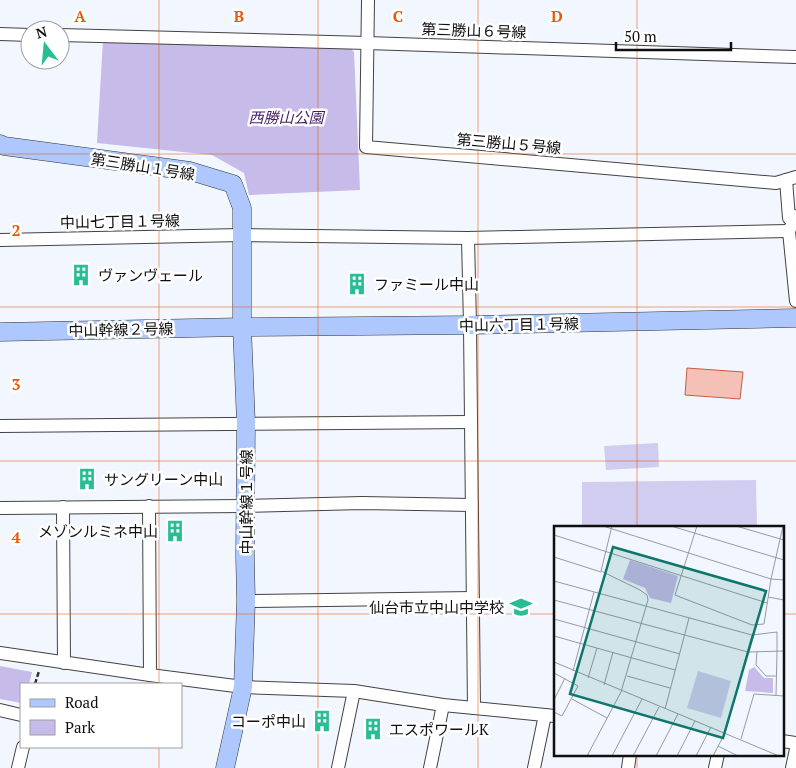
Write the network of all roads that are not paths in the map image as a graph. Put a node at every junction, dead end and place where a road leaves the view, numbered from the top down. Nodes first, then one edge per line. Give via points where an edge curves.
1 (368, 0) edge
2 (0, 34) edge
3 (20, 34) edge
4 (70, 35) edge
5 (367, 43) junction
6 (796, 57) edge
7 (0, 144) edge
8 (791, 178) edge
9 (793, 223) edge
10 (242, 235) junction
11 (468, 238) junction
12 (0, 240) edge
13 (796, 301) edge
14 (796, 318) edge
15 (470, 325) junction
16 (242, 327) junction
17 (0, 332) edge
18 (471, 422) junction
19 (246, 423) junction
20 (0, 426) edge
21 (472, 504) junction
22 (149, 506) junction
23 (245, 506) junction
24 (64, 507) junction
25 (0, 508) edge
26 (473, 598) junction
27 (246, 601) junction
28 (0, 653) edge
29 (64, 662) junction
30 (150, 675) junction
31 (243, 687) junction
32 (354, 691) junction
33 (443, 705) junction
34 (474, 708) junction
35 (0, 710) edge
36 (550, 715) edge
37 (20, 716) edge
38 (23, 748) edge
39 (796, 750) edge
40 (18, 768) edge
41 (225, 768) edge
42 (338, 768) edge
43 (430, 768) edge
44 (534, 768) edge
45 (792, 768) edge

1 - 5 street, 第三勝山５号線
2 - 3 street
4 - 5 street, 第三勝山６号線
5 - 6 street, 第三勝山６号線
5 - 8 street, 第三勝山５号線 via 366,147 776,182
7 - 10 street, 第三勝山１号線 via 190,171 234,184 242,208
8 - 9 street via 789,218
9 - 11 street, 中山七丁目１号線
9 - 13 street
10 - 11 street, 中山七丁目１号線
10 - 12 street, 中山七丁目１号線
10 - 16 street, 中山幹線１号線
11 - 15 street
14 - 15 street, 中山六丁目１号線
15 - 16 street, 中山六丁目１号線
15 - 18 street
16 - 17 street, 中山幹線２号線
16 - 19 street, 中山幹線１号線
18 - 19 street
18 - 21 street
19 - 20 street
19 - 23 street, 中山幹線１号線
21 - 23 street
21 - 26 street
22 - 23 street
22 - 24 street
22 - 30 street
23 - 27 street, 中山幹線１号線
24 - 25 street
24 - 29 street
26 - 27 street
26 - 34 street
27 - 31 street, 中山幹線１号線
28 - 29 street
29 - 30 street
30 - 31 street
31 - 32 street
31 - 41 street, 中山幹線１号線
32 - 33 street
32 - 42 street
33 - 34 street
33 - 43 street
34 - 36 street
35 - 37 street
36 - 44 street
38 - 40 street
39 - 45 street

